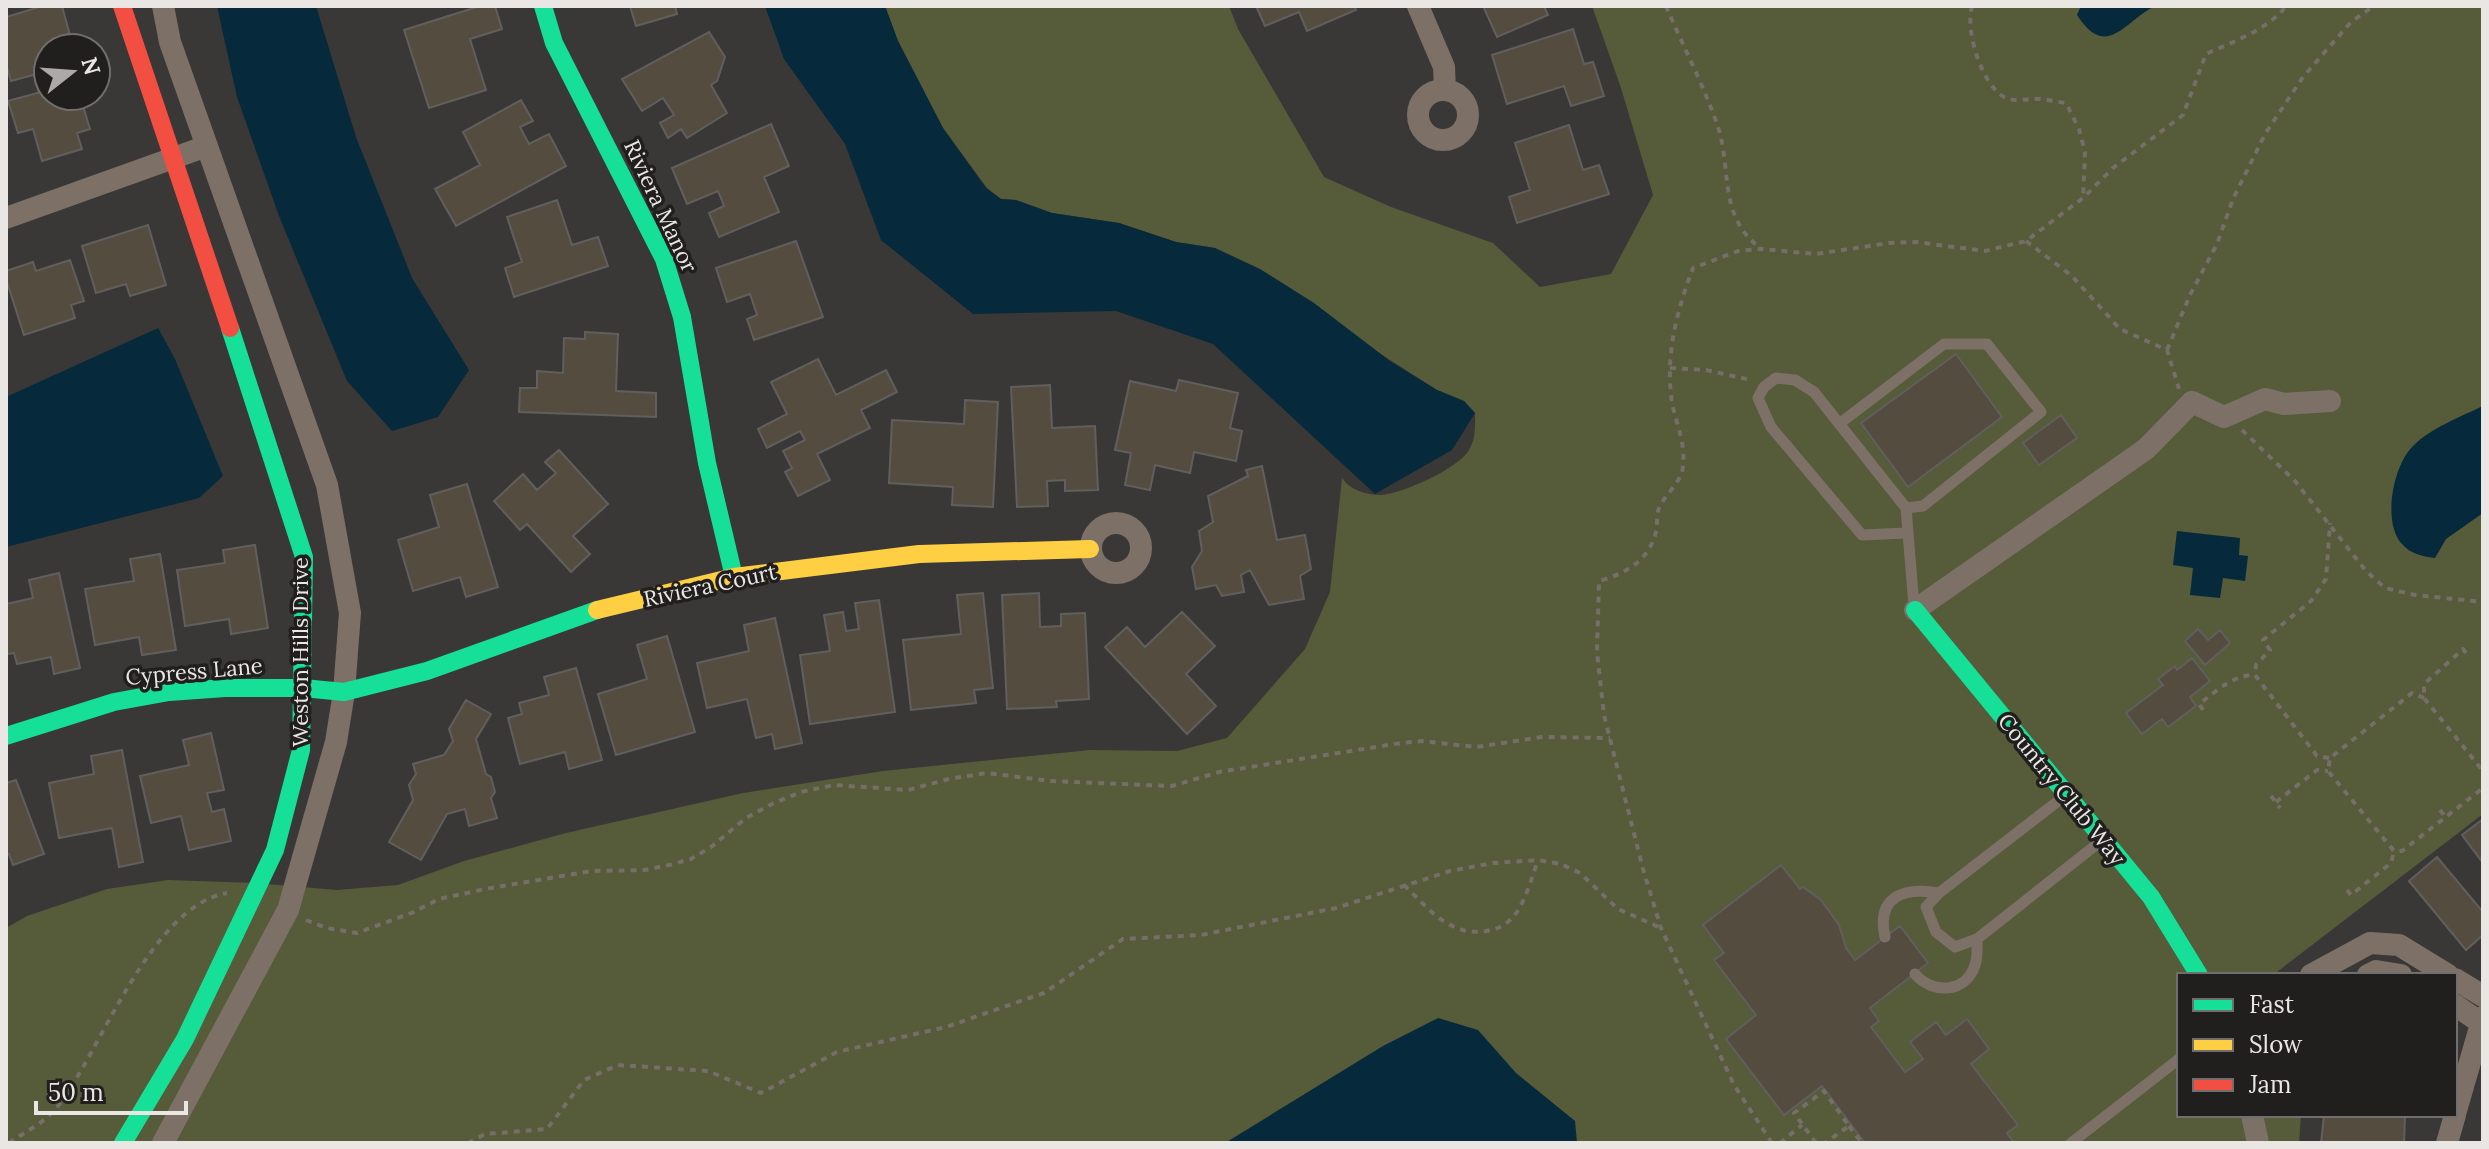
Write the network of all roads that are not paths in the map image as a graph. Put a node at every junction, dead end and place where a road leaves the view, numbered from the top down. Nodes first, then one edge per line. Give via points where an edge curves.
1 (122, 6) edge
2 (163, 6) edge
3 (543, 6) edge
4 (1418, 6) edge
5 (1445, 90) dead end
6 (207, 146) junction
7 (174, 160) junction
8 (6, 218) edge
9 (2330, 401) dead end
10 (1839, 424) junction
11 (1906, 508) junction
12 (1907, 533) junction
13 (1090, 549) dead end
14 (734, 577) junction
15 (1915, 610) junction
16 (303, 688) junction
17 (344, 692) junction
18 (6, 736) edge
19 (2066, 795) junction
20 (2104, 840) junction
21 (1939, 893) junction
22 (1885, 937) dead end
23 (1977, 939) junction
24 (2403, 947) junction
25 (2198, 973) edge
26 (2315, 973) edge
27 (2399, 973) edge
28 (2445, 973) edge
29 (1915, 974) dead end
30 (2457, 980) edge
31 (2483, 996) edge
32 (2457, 1006) edge
33 (2482, 1020) edge
34 (2177, 1061) edge
35 (2457, 1107) edge
36 (2252, 1117) edge
37 (2454, 1117) edge
38 (123, 1143) edge
39 (163, 1143) edge
40 (2071, 1143) edge
41 (2258, 1143) edge
42 (2447, 1143) edge

1 - 7 street, Weston Hills Drive
2 - 6 street, Weston Hills Drive via 170,42
3 - 14 street, Riviera Manor via 554,43 664,259 682,317 707,463
4 - 5 street via 1444,67
6 - 7 street
6 - 17 street, Weston Hills Drive via 327,485 350,613
7 - 8 street
7 - 16 street, Weston Hills Drive via 304,557
9 - 15 street via 2284,404 2265,399 2224,417 2192,402 2146,449
10 - 11 lane
10 - 11 lane via 1944,344 1987,344 2041,412 1923,506
10 - 12 lane via 1814,392 1795,380 1776,378 1758,398 1771,427 1862,535
11 - 12 lane
12 - 15 lane
13 - 14 street, Riviera Court via 919,554
14 - 17 street, Riviera Court via 596,610 427,671
15 - 19 street, Country Club Way
16 - 17 street, Cypress Lane
16 - 18 street, Cypress Lane via 169,692 114,702
16 - 38 street, Weston Hills Drive via 301,750 275,850 185,1039
17 - 39 street, Weston Hills Drive via 336,742 288,910
19 - 20 street, Country Club Way
19 - 21 lane
20 - 23 lane
20 - 25 street, Country Club Way via 2151,897
21 - 22 lane via 1901,893 1888,904
21 - 23 lane via 1926,907 1936,932 1955,947
23 - 29 lane via 1976,962 1968,978 1953,988 1935,988
24 - 26 street via 2370,943
24 - 27 street
24 - 28 street
30 - 31 street
32 - 33 street
33 - 35 street
34 - 40 lane
36 - 41 street
37 - 42 street

